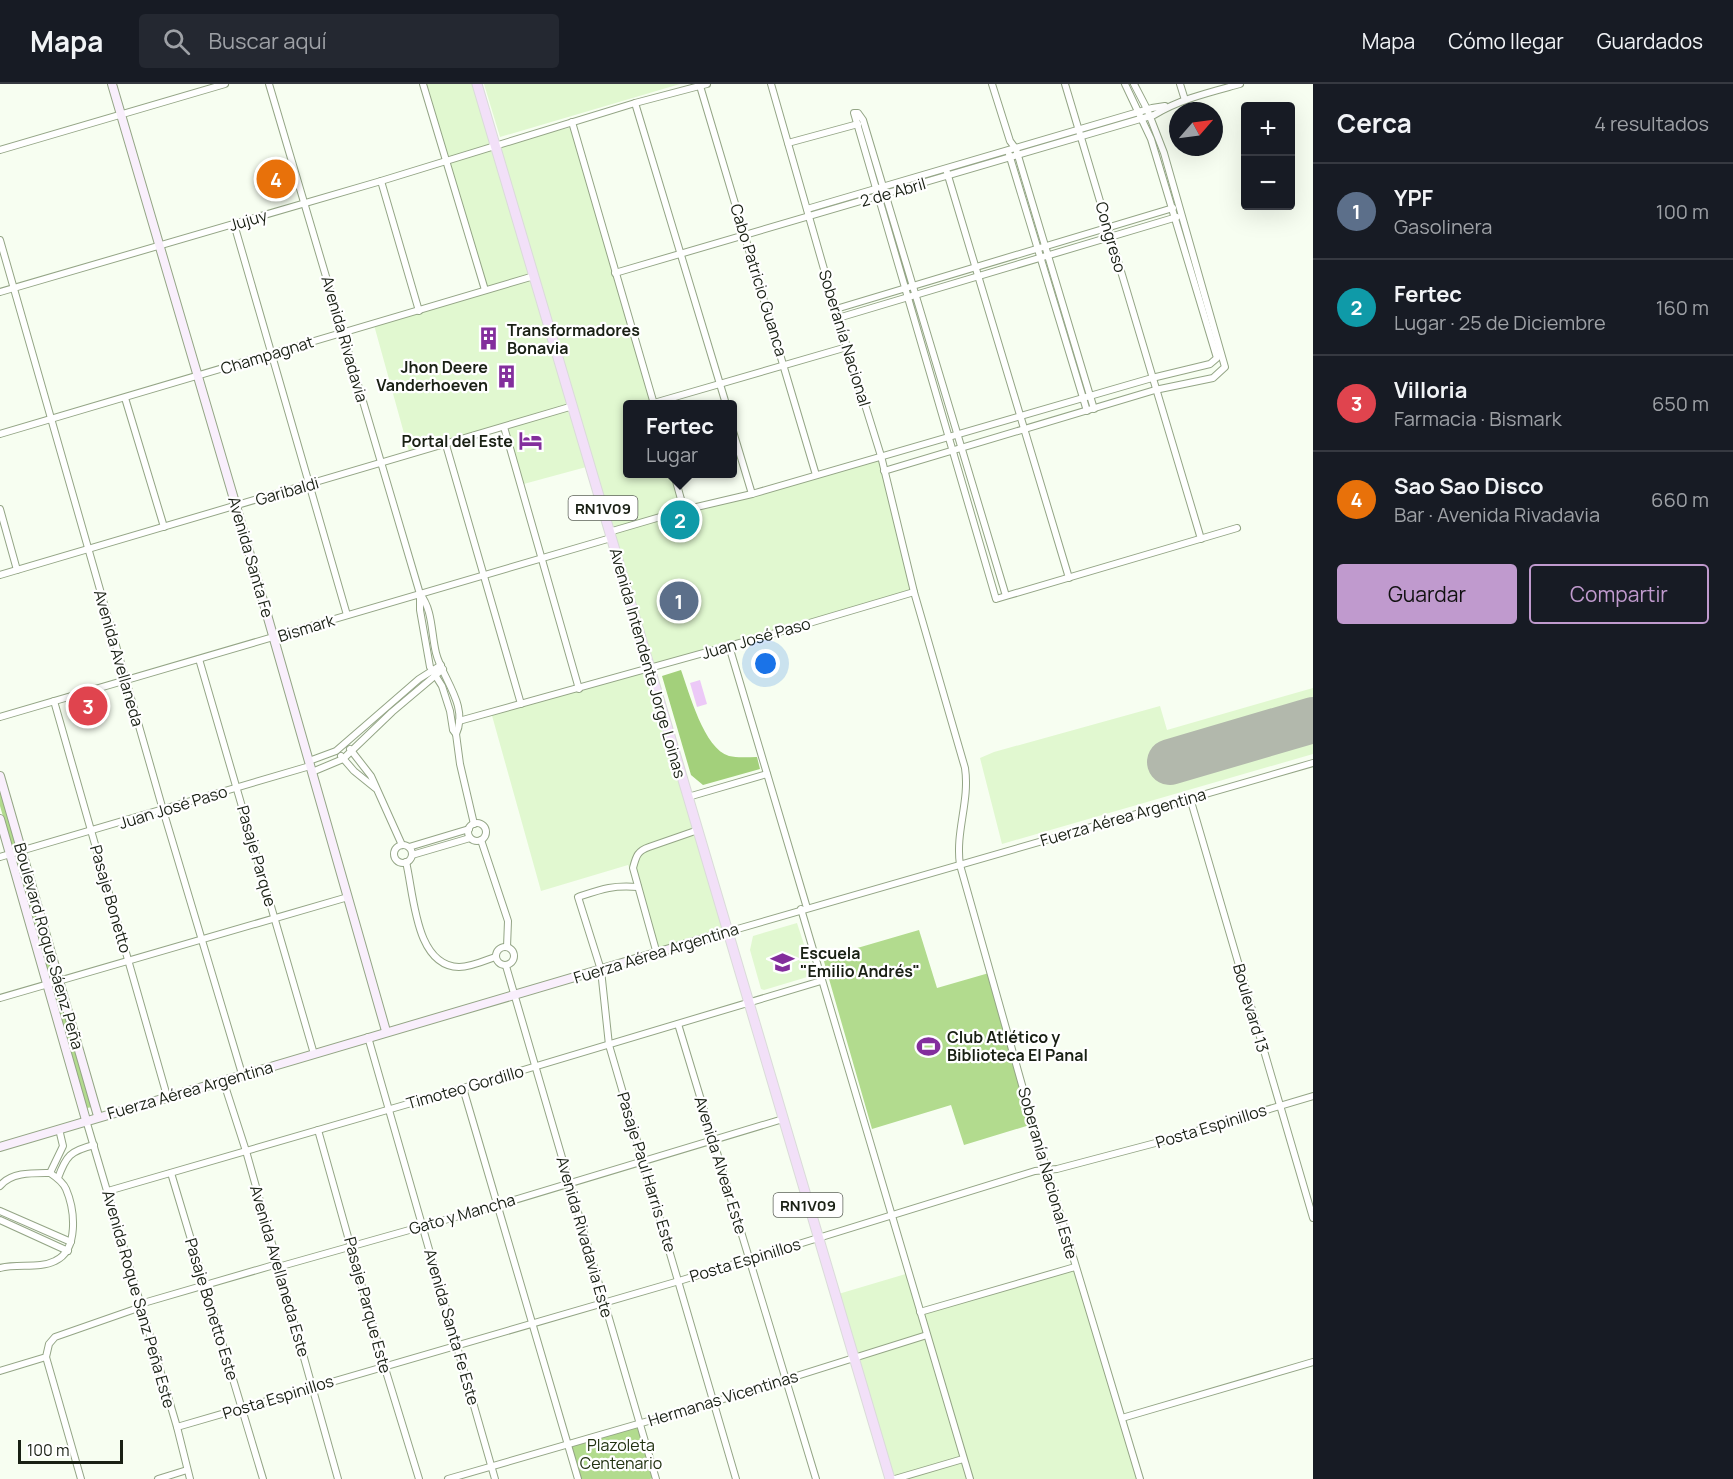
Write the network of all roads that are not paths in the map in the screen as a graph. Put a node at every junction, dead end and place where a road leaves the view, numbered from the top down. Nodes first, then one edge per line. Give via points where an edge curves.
1 (112, 84) edge
2 (225, 84) edge
3 (269, 84) edge
4 (423, 84) edge
5 (477, 84) edge
6 (771, 84) edge
7 (992, 84) edge
8 (1065, 84) edge
9 (1125, 84) edge
10 (1134, 84) edge
11 (1180, 84) edge
12 (1240, 84) edge
13 (703, 85) edge
14 (1185, 100) junction
15 (635, 103) junction
16 (1168, 106) junction
17 (1147, 109) junction
18 (1139, 111) junction
19 (120, 114) junction
20 (1146, 117) junction
21 (572, 122) junction
22 (857, 124) junction
23 (865, 125) junction
24 (1080, 133) junction
25 (1010, 141) junction
26 (788, 143) junction
27 (496, 146) junction
28 (0, 150) edge
29 (1017, 152) junction
30 (1009, 154) junction
31 (446, 161) junction
32 (947, 172) junction
33 (381, 181) junction
34 (880, 188) junction
35 (883, 195) junction
36 (305, 203) junction
37 (1179, 206) junction
38 (807, 209) junction
39 (1172, 209) junction
40 (809, 216) junction
41 (1182, 216) junction
42 (1174, 218) junction
43 (234, 224) junction
44 (1108, 228) junction
45 (746, 236) junction
46 (1111, 237) junction
47 (0, 240) edge
48 (159, 246) junction
49 (1042, 248) junction
50 (682, 255) junction
51 (1044, 256) junction
52 (976, 267) junction
53 (615, 273) junction
54 (534, 276) junction
55 (979, 276) junction
56 (909, 287) junction
57 (14, 288) junction
58 (485, 290) junction
59 (0, 292) edge
60 (912, 296) junction
61 (836, 309) junction
62 (419, 311) junction
63 (838, 318) junction
64 (344, 332) junction
65 (847, 347) junction
66 (272, 353) junction
67 (784, 364) junction
68 (198, 376) junction
69 (1152, 378) junction
70 (719, 383) junction
71 (1155, 390) junction
72 (125, 398) junction
73 (1087, 398) junction
74 (653, 400) edge
75 (666, 400) edge
76 (724, 400) edge
77 (573, 406) junction
78 (1091, 410) junction
79 (1022, 417) junction
80 (52, 419) junction
81 (504, 427) junction
82 (1025, 429) junction
83 (0, 434) edge
84 (958, 435) junction
85 (949, 437) junction
86 (737, 444) edge
87 (446, 445) junction
88 (963, 448) junction
89 (952, 451) junction
90 (881, 456) junction
91 (382, 464) junction
92 (884, 471) junction
93 (816, 475) junction
94 (675, 478) edge
95 (310, 485) junction
96 (752, 494) junction
97 (236, 506) junction
98 (0, 509) edge
99 (684, 510) junction
100 (164, 527) junction
101 (1237, 528) dead end
102 (610, 535) junction
103 (1201, 539) junction
104 (88, 549) junction
105 (541, 559) junction
106 (17, 570) junction
107 (0, 575) edge
108 (483, 575) junction
109 (1069, 578) junction
110 (914, 592) junction
111 (420, 594) junction
112 (1006, 596) junction
113 (347, 615) junction
114 (274, 637) junction
115 (729, 646) junction
116 (199, 659) junction
117 (442, 667) junction
118 (648, 669) junction
119 (433, 673) junction
120 (126, 680) junction
121 (579, 688) junction
122 (54, 701) junction
123 (521, 704) junction
124 (0, 717) edge
125 (459, 721) junction
126 (456, 734) junction
127 (346, 744) junction
128 (337, 750) junction
129 (352, 751) junction
130 (343, 759) junction
131 (1313, 763) edge
132 (310, 766) junction
133 (767, 774) junction
134 (0, 776) edge
135 (236, 788) junction
136 (375, 789) junction
137 (688, 797) junction
138 (1190, 798) junction
139 (163, 810) junction
140 (0, 819) edge
141 (471, 827) junction
142 (698, 830) junction
143 (91, 831) junction
144 (470, 838) junction
145 (481, 840) junction
146 (406, 846) junction
147 (22, 852) junction
148 (10, 855) junction
149 (412, 855) junction
150 (0, 857) edge
151 (406, 862) junction
152 (960, 865) junction
153 (638, 887) junction
154 (348, 897) junction
155 (804, 909) junction
156 (275, 918) junction
157 (727, 932) junction
158 (202, 939) junction
159 (507, 947) junction
160 (657, 954) junction
161 (495, 957) junction
162 (128, 960) junction
163 (506, 966) junction
164 (601, 970) junction
165 (59, 981) junction
166 (821, 981) junction
167 (47, 985) junction
168 (514, 995) junction
169 (0, 998) edge
170 (749, 1003) junction
171 (678, 1024) junction
172 (386, 1031) junction
173 (368, 1037) junction
174 (609, 1045) junction
175 (314, 1054) junction
176 (535, 1067) junction
177 (242, 1074) junction
178 (463, 1088) junction
179 (168, 1096) junction
180 (1313, 1096) edge
181 (1280, 1106) junction
182 (390, 1108) junction
183 (98, 1116) junction
184 (783, 1119) junction
185 (86, 1120) junction
186 (59, 1129) junction
187 (318, 1130) junction
188 (714, 1140) junction
189 (94, 1145) junction
190 (0, 1147) edge
191 (246, 1151) junction
192 (643, 1160) junction
193 (1047, 1169) junction
194 (50, 1173) junction
195 (171, 1173) junction
196 (58, 1178) junction
197 (570, 1182) junction
198 (0, 1186) edge
199 (108, 1191) junction
200 (498, 1205) junction
201 (0, 1211) edge
202 (891, 1216) junction
203 (1313, 1218) edge
204 (0, 1220) edge
205 (424, 1225) junction
206 (817, 1238) junction
207 (71, 1242) junction
208 (352, 1246) junction
209 (68, 1251) junction
210 (750, 1258) junction
211 (1075, 1266) junction
212 (278, 1267) junction
213 (0, 1268) edge
214 (679, 1281) junction
215 (205, 1284) junction
216 (604, 1301) junction
217 (140, 1305) junction
218 (920, 1312) junction
219 (532, 1324) junction
220 (927, 1335) junction
221 (457, 1345) junction
222 (46, 1357) junction
223 (853, 1359) junction
224 (1313, 1362) edge
225 (384, 1365) junction
226 (0, 1371) edge
227 (786, 1379) junction
228 (312, 1387) junction
229 (714, 1402) junction
230 (243, 1408) junction
231 (1122, 1418) junction
232 (640, 1423) junction
233 (177, 1427) junction
234 (567, 1444) junction
235 (963, 1459) junction
236 (492, 1466) junction
237 (187, 1470) junction
238 (81, 1479) edge
239 (158, 1479) edge
240 (190, 1479) edge
241 (263, 1479) edge
242 (338, 1479) edge
243 (419, 1479) edge
244 (448, 1479) edge
245 (495, 1479) edge
246 (578, 1479) edge
247 (656, 1479) edge
248 (736, 1479) edge
249 (816, 1479) edge
250 (890, 1479) edge
251 (895, 1479) edge
252 (970, 1479) edge
253 (1140, 1479) edge

1 - 19 street, Avenida Santa Fe
2 - 19 street
3 - 36 street, Avenida Rivadavia
4 - 31 street
5 - 27 main road, Avenida Intendente Jorge Loinas / RN1V09
6 - 26 street, Soberanía Nacional
7 - 25 street
8 - 24 street, Congreso
9 - 18 street
10 - 17 street
11 - 14 street
12 - 14 street, 2 de Abril
13 - 15 street, Jujuy
13 - 45 street, Cabo Patricio Guanca
14 - 16 street, 2 de Abril
15 - 21 street, Jujuy
15 - 50 street
16 - 17 street, 2 de Abril
16 - 20 street, 2 de Abril
17 - 18 street, 2 de Abril
17 - 20 street
18 - 20 street
18 - 24 street, 2 de Abril
19 - 28 street
19 - 48 street, Avenida Santa Fe
20 - 24 street, 2 de Abril
20 - 37 street via 1164,153
20 - 39 street
21 - 27 street, Jujuy
21 - 53 street
22 - 23 street
22 - 23 street via 854,113
22 - 26 street
22 - 34 street
23 - 34 street
24 - 29 street, 2 de Abril
24 - 44 street, Congreso
25 - 29 street
25 - 30 street
26 - 38 street, Soberanía Nacional
27 - 31 street, Jujuy
27 - 54 main road, Avenida Intendente Jorge Loinas / RN1V09
29 - 30 street, 2 de Abril
29 - 49 street
30 - 32 street, 2 de Abril
30 - 49 street
31 - 33 street, Jujuy
31 - 58 street
32 - 34 street, 2 de Abril
32 - 35 street, 2 de Abril
32 - 52 street
33 - 36 street, Jujuy
33 - 62 street
34 - 35 street
34 - 38 street, 2 de Abril
35 - 40 street, 2 de Abril
35 - 56 street
36 - 43 street, Jujuy
36 - 64 street, Avenida Rivadavia
37 - 39 street
37 - 41 street
38 - 40 street, Soberanía Nacional
39 - 42 street
39 - 44 street
40 - 45 street, 2 de Abril
40 - 61 street, Soberanía Nacional
41 - 42 street
41 - 71 street via 1225,367 1213,378
42 - 46 street
42 - 69 street, Bismark via 1217,358 1210,364
43 - 48 street, Jujuy
43 - 66 street
44 - 46 street, Congreso
44 - 49 street
45 - 50 street, 2 de Abril
45 - 67 street, Cabo Patricio Guanca
46 - 51 street
46 - 69 street, Congreso
47 - 57 street, Avenida Avellaneda
48 - 57 street, Jujuy
48 - 68 street, Avenida Santa Fe
49 - 51 street
49 - 52 street
50 - 53 street, 2 de Abril
50 - 70 street
51 - 55 street
51 - 73 street
52 - 55 street
52 - 56 street
53 - 74 street
54 - 58 street, Champagnat
54 - 77 main road, Avenida Intendente Jorge Loinas / RN1V09
55 - 60 street
55 - 79 street
56 - 60 street
56 - 61 street
57 - 59 street, Jujuy
57 - 80 street, Avenida Avellaneda
58 - 62 street, Champagnat
60 - 63 street
60 - 84 street
60 - 85 street
61 - 63 street, Soberanía Nacional
62 - 64 street, Champagnat
63 - 65 street, Soberanía Nacional
64 - 66 street, Champagnat
64 - 91 street, Avenida Rivadavia
65 - 67 street
65 - 90 street, Soberanía Nacional
66 - 68 street, Champagnat
66 - 95 street
67 - 70 street
67 - 93 street, Cabo Patricio Guanca
68 - 72 street, Champagnat
68 - 97 street, Avenida Santa Fe
69 - 71 street, Congreso
69 - 73 street, Bismark
70 - 75 street
70 - 76 street
71 - 78 street
71 - 103 street, Congreso
72 - 80 street, Champagnat
72 - 100 street
73 - 78 street
73 - 79 street, Bismark
77 - 81 street, Garibaldi
77 - 102 main road, Avenida Intendente Jorge Loinas / RN1V09
78 - 82 street
79 - 82 street
79 - 84 street, Bismark
80 - 83 street, Champagnat
80 - 104 street, Avenida Avellaneda
81 - 87 street, Garibaldi
81 - 105 street
82 - 88 street
82 - 109 street
84 - 85 street, Bismark
84 - 88 street
85 - 89 street
85 - 90 street, Bismark
86 - 96 street
87 - 91 street, Garibaldi
87 - 108 street
88 - 89 street
88 - 112 street
89 - 92 street
89 - 112 street via 996,599
90 - 92 street, Soberanía Nacional
90 - 93 street, Bismark
91 - 95 street, Garibaldi
91 - 111 street, Avenida Rivadavia
92 - 110 street, Soberanía Nacional
93 - 96 street, Bismark
94 - 99 street
95 - 97 street, Garibaldi
95 - 113 street
96 - 99 street, Bismark
97 - 100 street, Garibaldi
97 - 114 street, Avenida Santa Fe
98 - 106 street
99 - 102 street, Bismark
100 - 104 street, Garibaldi
101 - 103 street
102 - 105 street, Bismark
102 - 118 main road, Avenida Intendente Jorge Loinas / RN1V09
103 - 109 street
104 - 106 street, Garibaldi
104 - 120 street, Avenida Avellaneda
105 - 108 street, Bismark
105 - 121 street
106 - 107 street, Garibaldi
108 - 111 street, Bismark
108 - 123 street
109 - 112 street
110 - 115 street, Juan José Paso
110 - 152 street, Soberanía Nacional Este via 968,784 958,849
111 - 113 street, Bismark
111 - 117 street, Avenida Rivadavia via 426,601
111 - 119 street, Avenida Rivadavia
113 - 114 street, Bismark
114 - 116 street, Bismark
114 - 132 street, Avenida Santa Fe
115 - 118 street, Juan José Paso
115 - 133 street
116 - 120 street, Bismark
116 - 135 street, Pasaje Parque
117 - 119 street, Juan José Paso
117 - 125 street, Avenida Rivadavia via 456,697
118 - 121 street, Juan José Paso
118 - 137 main road, Avenida Intendente Jorge Loinas / RN1V09
119 - 126 street, Avenida Rivadavia via 442,686
119 - 127 street, Juan José Paso via 419,679
119 - 129 street, Juan José Paso
120 - 122 street, Bismark
120 - 139 street, Avenida Avellaneda
121 - 123 street, Juan José Paso
122 - 124 street, Bismark
122 - 143 street, Pasaje Bonetto
123 - 125 street, Juan José Paso
125 - 126 street, Avenida Rivadavia
126 - 141 street, Avenida Rivadavia
127 - 128 street, Juan José Paso
127 - 129 street
128 - 130 street
128 - 132 street, Juan José Paso
129 - 130 street, Juan José Paso
129 - 136 street via 365,766
130 - 132 street, Juan José Paso
130 - 136 street
131 - 138 street, Fuerza Aérea Argentina
132 - 135 street, Juan José Paso
132 - 154 street, Avenida Santa Fe
133 - 137 street
133 - 155 street
134 - 147 street, Boulevard Roque Sáenz Peña
135 - 139 street, Juan José Paso
135 - 156 street, Pasaje Parque
136 - 146 street
137 - 142 main road, Avenida Intendente Jorge Loinas / RN1V09
138 - 152 street, Fuerza Aérea Argentina
138 - 181 street, Boulevard 13
139 - 143 street, Juan José Paso
139 - 158 street, Avenida Avellaneda
140 - 148 street, Boulevard Roque Sáenz Peña
141 - 144 street, Avenida Rivadavia
141 - 145 street, Avenida Rivadavia via 480,824 484,828 486,833
141 - 146 street
142 - 153 street via 641,850 633,868
142 - 157 main road, Avenida Intendente Jorge Loinas / RN1V09
143 - 147 street, Juan José Paso
143 - 162 street, Pasaje Bonetto
144 - 145 street
144 - 149 street
145 - 159 street, Avenida Rivadavia via 508,921
146 - 149 street
146 - 151 street via 397,848 395,855 400,862
147 - 148 street, Juan José Paso
147 - 165 street, Boulevard Roque Sáenz Peña
148 - 150 street, Juan José Paso
148 - 167 street, Boulevard Roque Sáenz Peña
149 - 151 street
151 - 161 street via 424,940 431,954 457,967
152 - 155 street, Fuerza Aérea Argentina
152 - 193 street, Soberanía Nacional Este
153 - 160 street
153 - 164 street, Pasaje Paul Harris Este via 607,887 578,897
154 - 156 street
154 - 172 street, Avenida Santa Fe
155 - 157 street, Fuerza Aérea Argentina
155 - 166 street
156 - 158 street
156 - 175 street, Pasaje Parque
157 - 160 street, Fuerza Aérea Argentina
157 - 170 main road, RN1V09
158 - 162 street
158 - 177 street, Avenida Avellaneda
159 - 161 street via 499,949
159 - 163 street, Avenida Rivadavia via 514,957
160 - 164 street, Fuerza Aérea Argentina
161 - 163 street
162 - 165 street
162 - 179 street, Pasaje Bonetto
163 - 168 street, Avenida Rivadavia
164 - 168 street, Fuerza Aérea Argentina
164 - 174 street, Pasaje Paul Harris Este
165 - 167 street
165 - 183 street, Boulevard Roque Sáenz Peña
166 - 170 street, Timoteo Gordillo
166 - 202 street
167 - 169 street
167 - 185 street, Boulevard Roque Sáenz Peña
168 - 172 street, Fuerza Aérea Argentina
168 - 176 street, Avenida Rivadavia Este
170 - 171 street, Timoteo Gordillo
170 - 184 main road, RN1V09
171 - 174 street, Timoteo Gordillo
171 - 188 street, Avenida Alvear Este
172 - 173 street, Fuerza Aérea Argentina
173 - 175 street, Fuerza Aérea Argentina
173 - 182 street, Avenida Santa Fe Este
174 - 176 street, Timoteo Gordillo
174 - 192 street, Pasaje Paul Harris Este
175 - 177 street, Fuerza Aérea Argentina
176 - 178 street, Timoteo Gordillo
176 - 197 street, Avenida Rivadavia Este
177 - 179 street, Fuerza Aérea Argentina
177 - 191 street, Avenida Avellaneda Este via 224,1083
178 - 182 street, Timoteo Gordillo
178 - 200 street
179 - 183 street, Fuerza Aérea Argentina
180 - 181 street, Posta Espinillos
181 - 193 street, Posta Espinillos via 1163,1141
181 - 203 street, Boulevard 13
182 - 187 street, Timoteo Gordillo
182 - 205 street, Avenida Santa Fe Este
183 - 185 street, Fuerza Aérea Argentina
184 - 188 street, Gato y Mancha
184 - 206 main road, RN1V09
185 - 186 street, Fuerza Aérea Argentina
185 - 189 street, Avenida Roque Sanz Peña Este
186 - 190 street, Fuerza Aérea Argentina
186 - 194 street via 63,1146
187 - 191 street, Timoteo Gordillo
187 - 208 street, Pasaje Parque Este
188 - 192 street, Gato y Mancha
188 - 210 street, Avenida Alvear Este
189 - 196 street via 71,1153
189 - 199 street, Avenida Roque Sanz Peña Este
191 - 195 street, Timoteo Gordillo
191 - 212 street, Avenida Avellaneda Este
192 - 197 street, Gato y Mancha
192 - 214 street, Pasaje Paul Harris Este
193 - 202 street, Posta Espinillos
193 - 211 street, Soberanía Nacional Este
194 - 196 street
194 - 198 street via 15,1176
195 - 199 street, Timoteo Gordillo
195 - 215 street, Pasaje Bonetto Este
196 - 207 street via 66,1188 70,1206
197 - 200 street, Gato y Mancha
197 - 216 street, Avenida Rivadavia Este
199 - 217 street, Avenida Roque Sanz Peña Este
200 - 205 street, Gato y Mancha
200 - 219 street
201 - 207 street
202 - 206 street, Posta Espinillos
202 - 218 street
204 - 209 street
205 - 208 street, Gato y Mancha
205 - 221 street, Avenida Santa Fe Este
206 - 210 street, Posta Espinillos
206 - 223 main road, RN1V09
207 - 209 street
208 - 212 street, Gato y Mancha
208 - 225 street, Pasaje Parque Este
209 - 213 street via 48,1264
210 - 214 street, Posta Espinillos
210 - 227 street, Avenida Alvear Este
211 - 218 street
211 - 231 street, Soberanía Nacional Este
212 - 215 street, Gato y Mancha
212 - 228 street, Avenida Avellaneda Este
214 - 216 street, Posta Espinillos
214 - 229 street, Pasaje Paul Harris Este
215 - 217 street, Gato y Mancha
215 - 230 street, Pasaje Bonetto Este
216 - 219 street, Posta Espinillos
216 - 232 street, Avenida Rivadavia Este
217 - 222 street, Gato y Mancha via 55,1337
217 - 233 street, Avenida Roque Sanz Peña Este
218 - 220 street
219 - 221 street, Posta Espinillos
219 - 234 street
220 - 223 street, Hermanas Vicentinas
220 - 235 street
221 - 225 street, Posta Espinillos
221 - 236 street, Avenida Santa Fe Este
222 - 226 street
222 - 238 street
223 - 227 street, Hermanas Vicentinas
223 - 250 main road, RN1V09
224 - 231 street
225 - 228 street, Posta Espinillos
225 - 243 street, Pasaje Parque Este
227 - 229 street, Hermanas Vicentinas
227 - 249 street, Avenida Alvear Este
228 - 230 street, Posta Espinillos
228 - 242 street, Avenida Avellaneda Este
229 - 232 street, Hermanas Vicentinas
229 - 248 street, Pasaje Paul Harris Este
230 - 233 street, Posta Espinillos
230 - 241 street, Pasaje Bonetto Este
231 - 253 street, Soberanía Nacional Este
232 - 234 street, Hermanas Vicentinas
232 - 247 street, Avenida Rivadavia Este
233 - 237 street, Avenida Roque Sanz Peña Este
234 - 236 street, Hermanas Vicentinas
234 - 246 street
235 - 251 street
235 - 252 street
236 - 244 street, Hermanas Vicentinas
236 - 245 street, Avenida Santa Fe Este
237 - 239 street
237 - 240 street, Avenida Roque Sanz Peña Este

